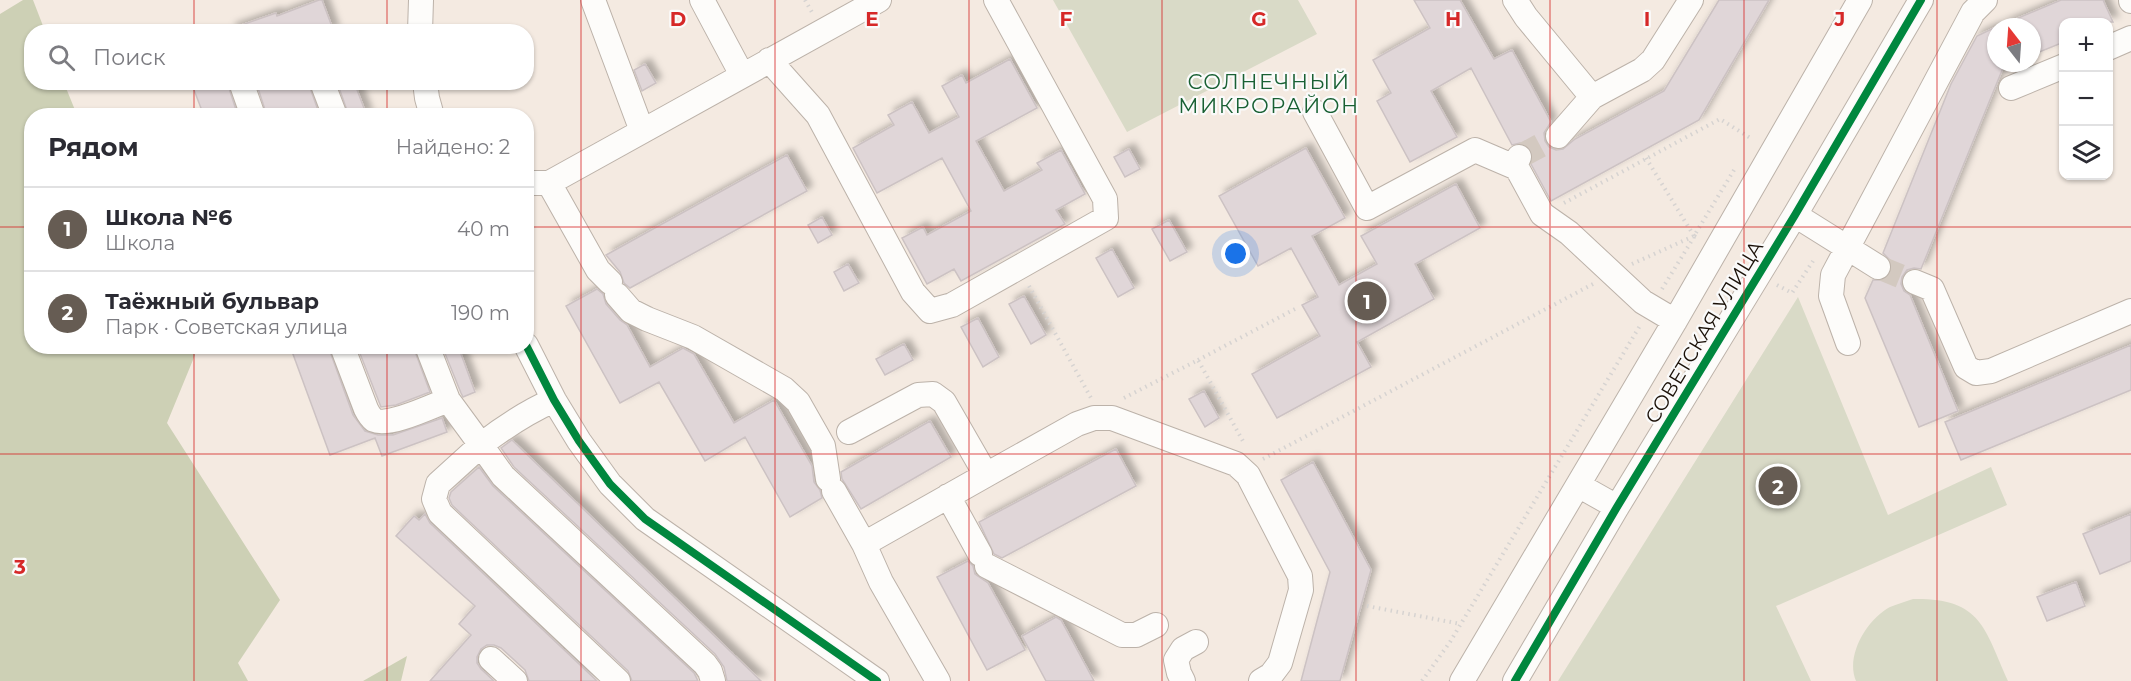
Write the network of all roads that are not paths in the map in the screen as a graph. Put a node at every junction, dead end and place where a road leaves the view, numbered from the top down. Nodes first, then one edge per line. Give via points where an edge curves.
1 (421, 0) edge
2 (593, 0) edge
3 (702, 0) edge
4 (879, 0) edge
5 (996, 0) edge
6 (1515, 0) edge
7 (1691, 0) edge
8 (1860, 0) edge
9 (1921, 0) edge
10 (1985, 0) edge
11 (420, 24) edge
12 (2131, 38) edge
13 (2113, 46) edge
14 (769, 60) junction
15 (2059, 68) edge
16 (742, 75) junction
17 (2011, 88) dead end
18 (244, 90) edge
19 (325, 90) edge
20 (426, 90) edge
21 (1592, 97) junction
22 (250, 108) edge
23 (332, 108) edge
24 (430, 108) edge
25 (1316, 112) dead end
26 (642, 131) junction
27 (1558, 136) tunnel mouth
28 (538, 183) edge
29 (1795, 215) junction
30 (1847, 248) junction
31 (1878, 267) tunnel mouth
32 (1916, 282) tunnel mouth
33 (2131, 311) edge
34 (1675, 321) junction
35 (1848, 343) dead end
36 (345, 354) edge
37 (430, 354) edge
38 (531, 354) edge
39 (448, 400) junction
40 (554, 400) junction
41 (849, 432) dead end
42 (481, 445) junction
43 (986, 475) junction
44 (1578, 485) junction
45 (948, 496) junction
46 (1617, 507) junction
47 (864, 544) junction
48 (1156, 625) dead end
49 (1196, 642) dead end
50 (491, 659) dead end
51 (515, 681) edge
52 (618, 681) edge
53 (713, 681) edge
54 (877, 681) edge
55 (938, 681) edge
56 (1183, 681) edge
57 (1261, 681) edge
58 (1462, 681) edge
59 (1515, 681) edge

1 - 11 street
2 - 26 street
3 - 16 street
4 - 14 street
5 - 14 street via 1105,199 1106,218 952,305 930,311 913,292 818,115
6 - 21 street
7 - 21 street via 1653,60
8 - 34 street, СОВЕТСКАЯ УЛИЦА
9 - 29 street, СОВЕТСКАЯ УЛИЦА
10 - 30 street via 1973,12
12 - 13 street
14 - 16 street
15 - 17 street
16 - 26 street
18 - 22 street
19 - 23 street
20 - 24 street
21 - 27 street
25 - 34 street via 1367,208 1475,150 1518,163 1542,214 1569,233 1643,302
26 - 28 street
28 - 47 street via 631,310 693,337 784,389 798,402 823,446 831,485
29 - 30 street
29 - 46 street, СОВЕТСКАЯ УЛИЦА
30 - 31 street
30 - 35 street via 1830,285
32 - 33 street via 1932,289 1966,367 1976,373 1991,371
34 - 44 street, СОВЕТСКАЯ УЛИЦА
36 - 39 street via 366,409 376,421 396,419
37 - 39 street
38 - 40 street
39 - 42 street
40 - 42 street via 527,412
40 - 54 street via 610,484 645,519
41 - 43 street via 918,395 933,394 944,402
42 - 52 street via 438,484 434,499 440,513
42 - 53 street via 503,476 705,664
43 - 45 street
43 - 57 street via 1094,418 1112,418 1236,464 1248,475 1300,576 1301,590 1280,663
44 - 46 street
44 - 58 street, СОВЕТСКАЯ УЛИЦА
45 - 47 street
45 - 48 street via 984,560 1122,634 1136,635
46 - 59 street, СОВЕТСКАЯ УЛИЦА
47 - 55 street via 881,582
49 - 56 street via 1183,649 1176,660
50 - 51 street

